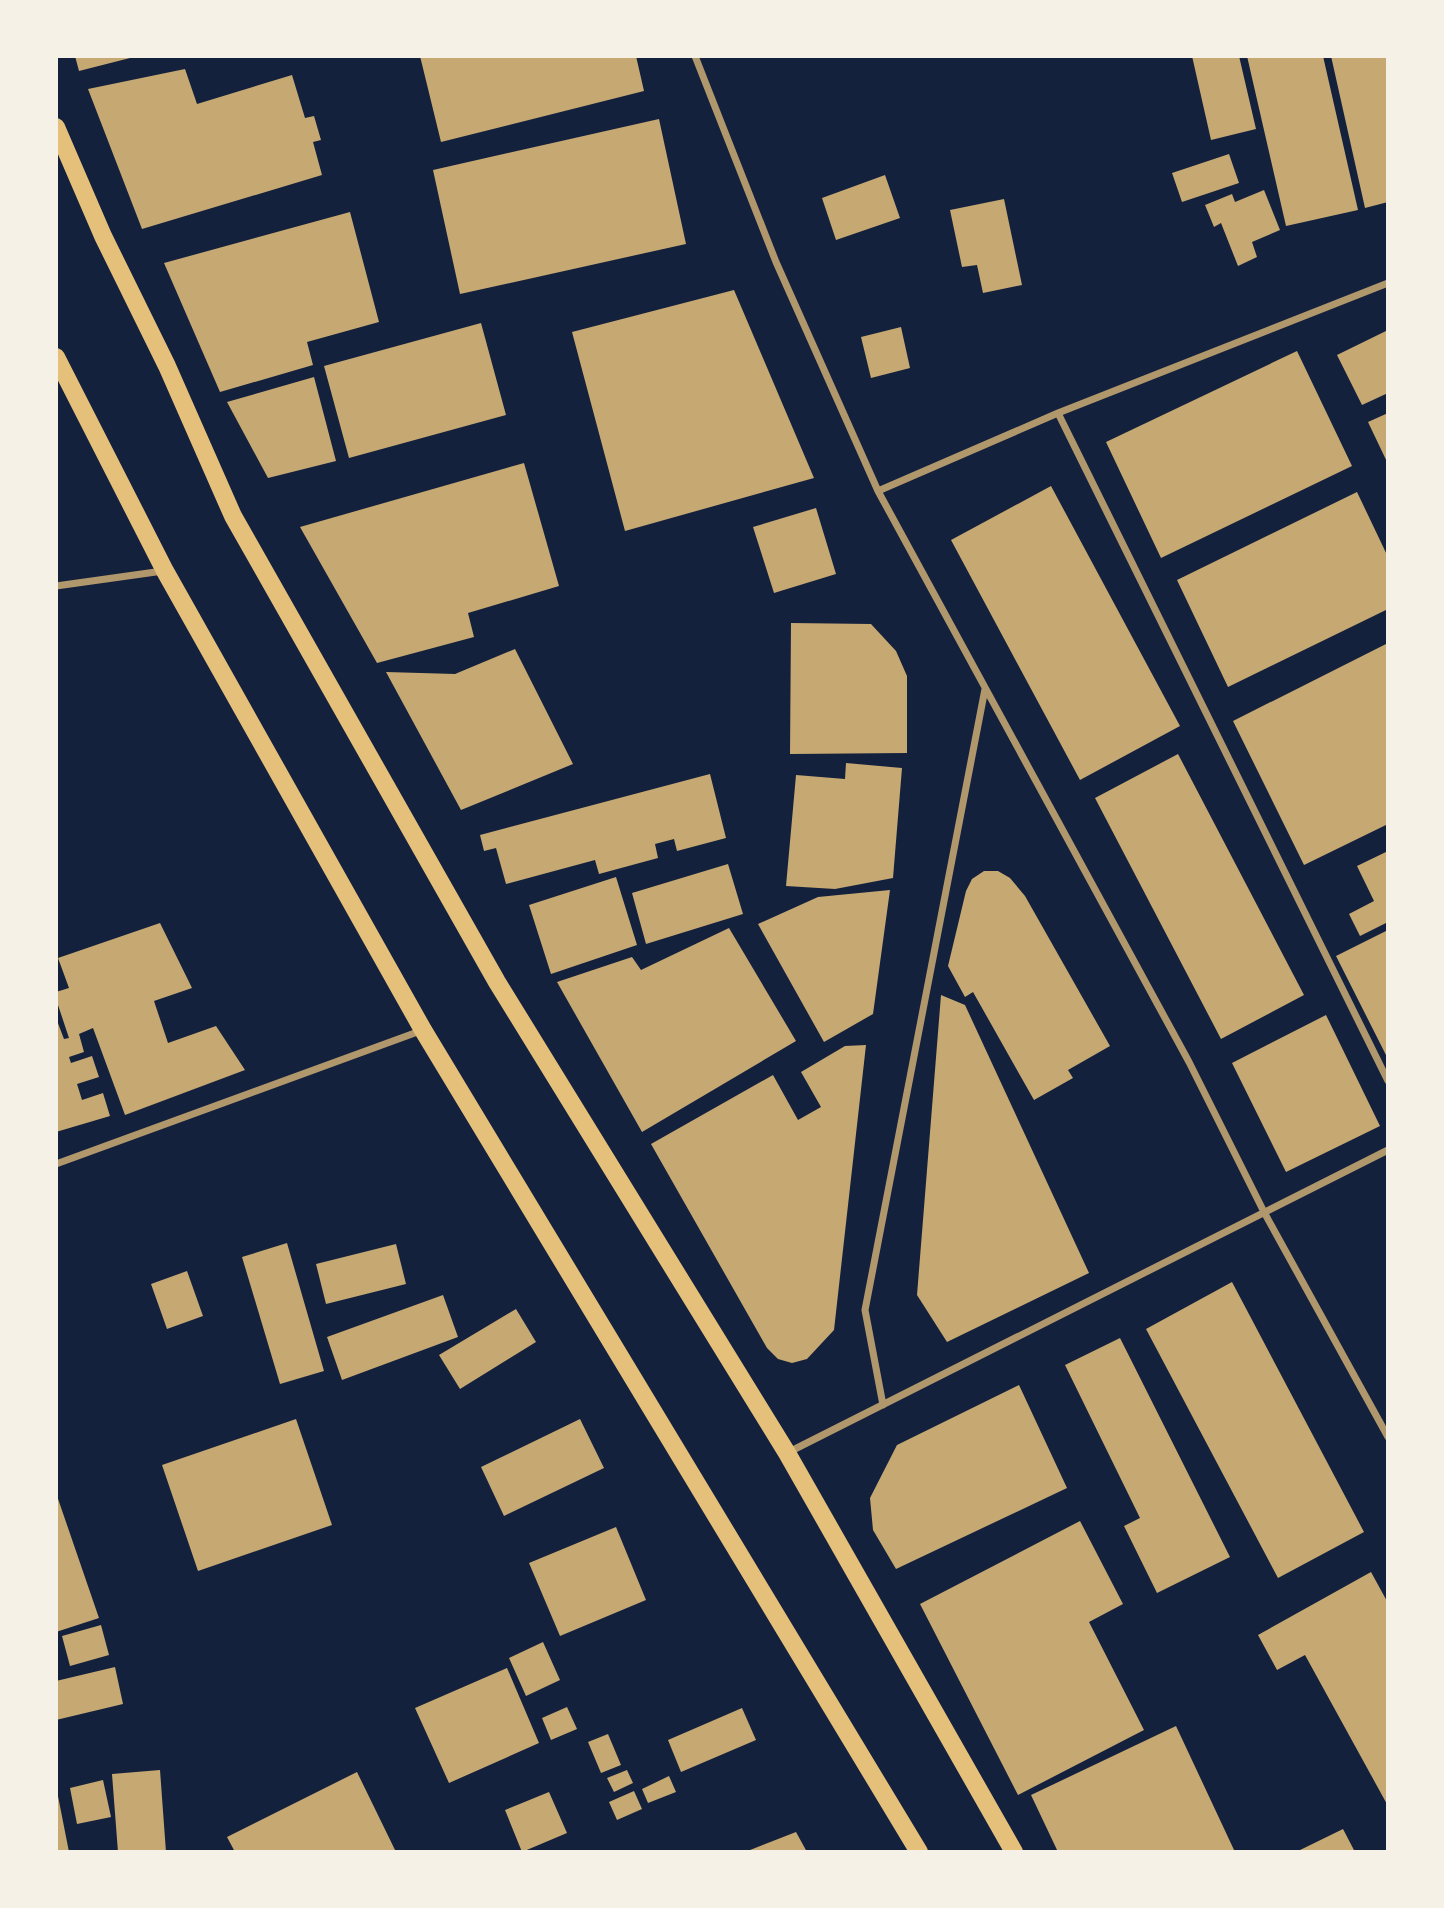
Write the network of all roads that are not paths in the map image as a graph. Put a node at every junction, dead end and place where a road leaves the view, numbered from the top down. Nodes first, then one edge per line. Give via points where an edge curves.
1 (695, 56) edge
2 (56, 127) edge
3 (1388, 283) edge
4 (56, 357) edge
5 (1058, 413) junction
6 (878, 491) junction
7 (165, 571) junction
8 (56, 586) edge
9 (985, 688) junction
10 (424, 1030) junction
11 (1388, 1081) edge
12 (1388, 1150) edge
13 (56, 1164) edge
14 (1264, 1212) junction
15 (883, 1405) junction
16 (1388, 1437) edge
17 (787, 1453) junction
18 (919, 1852) edge
19 (1014, 1852) edge

1 - 6 street via 776,262
2 - 17 main road via 233,516 497,982
3 - 5 street
4 - 7 main road
5 - 6 street
5 - 11 street
6 - 9 street
7 - 8 street
7 - 10 main road
9 - 14 street via 1189,1062
9 - 15 street via 865,1310
10 - 13 street
10 - 18 main road
12 - 14 street
14 - 15 street
14 - 16 street
15 - 17 street
17 - 19 main road

